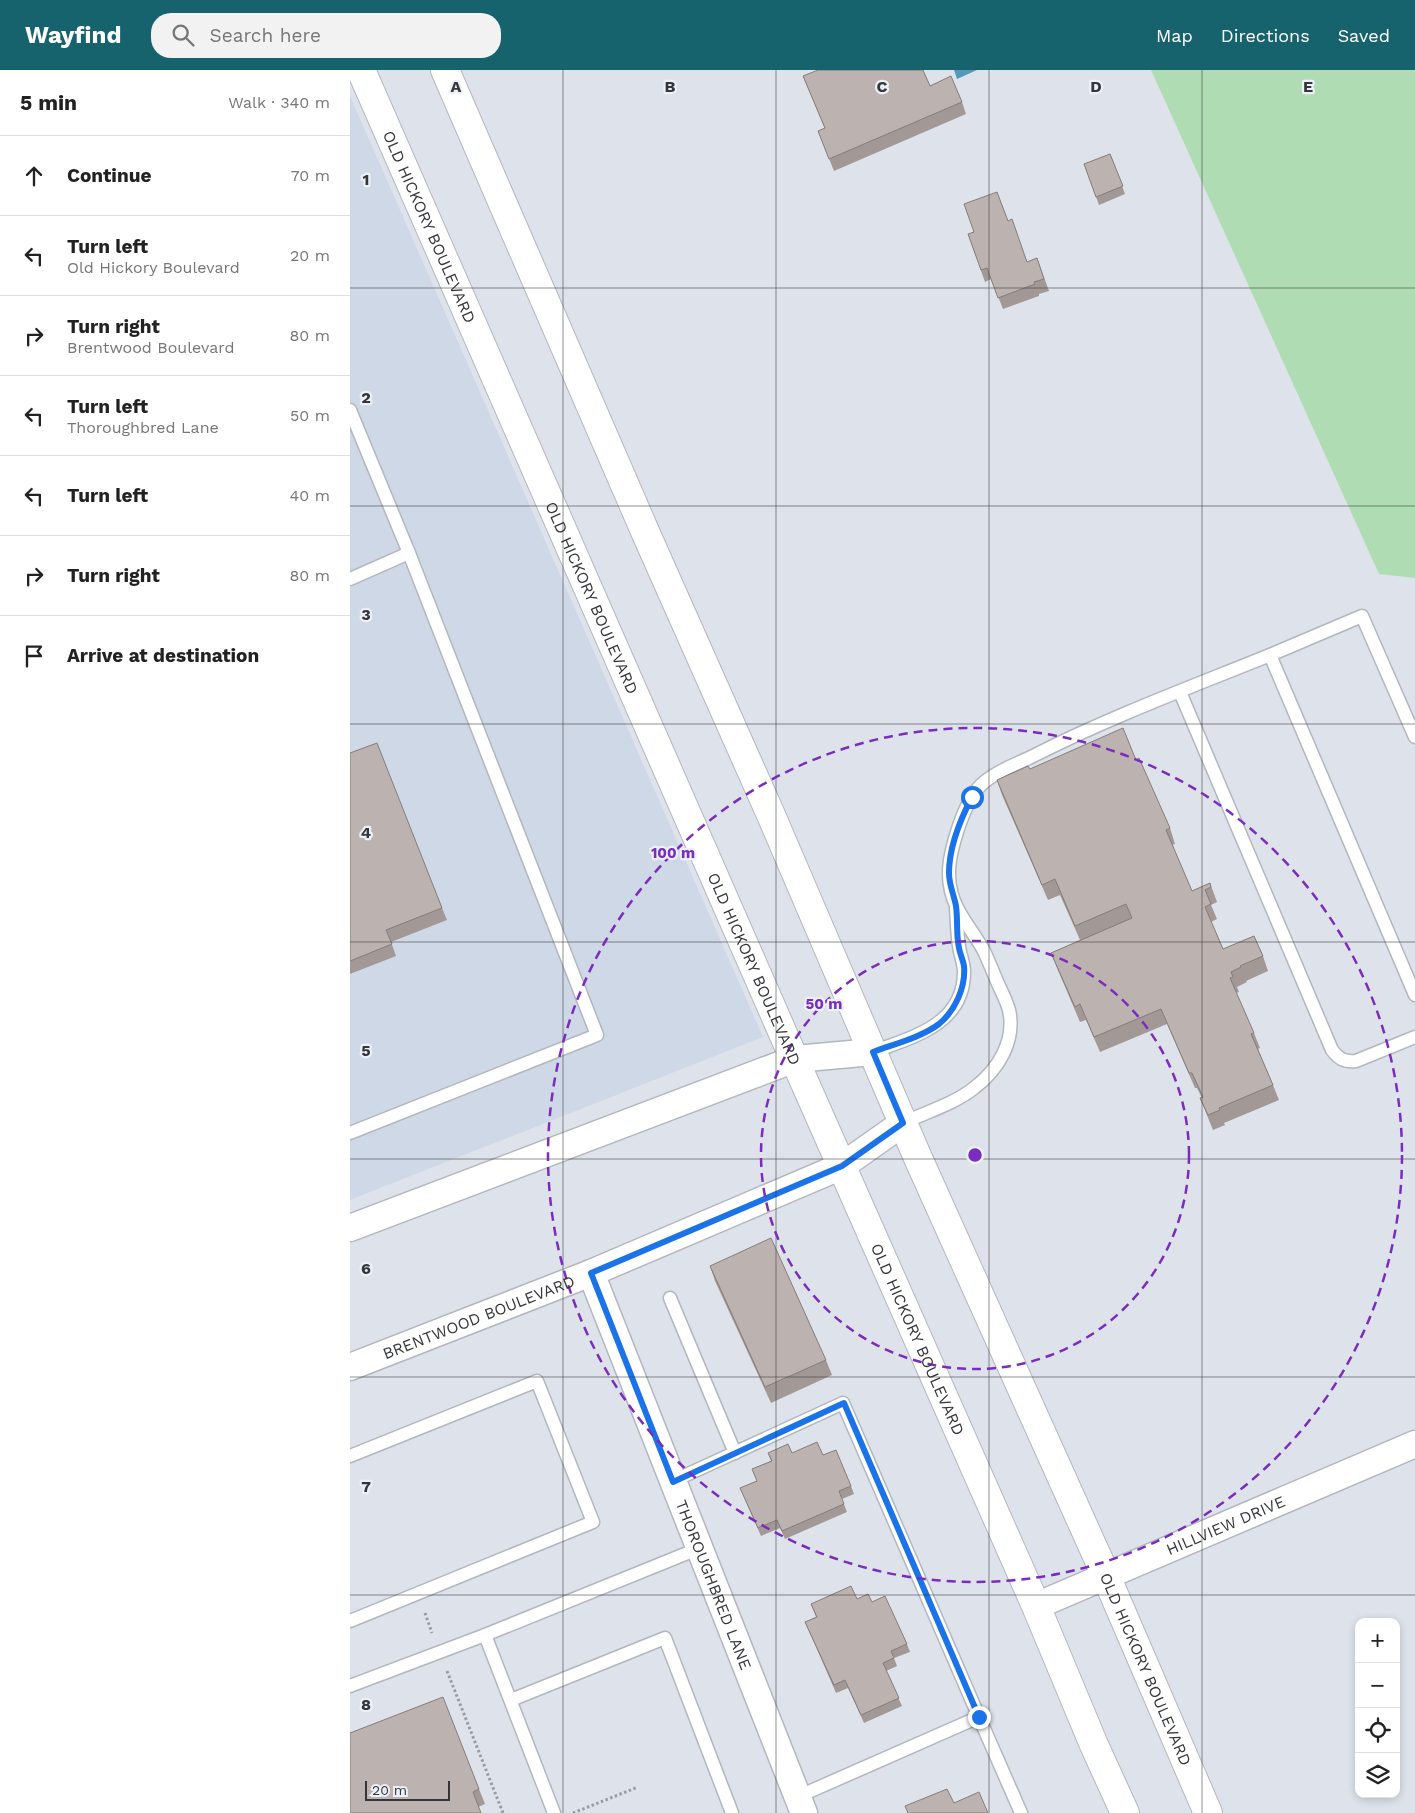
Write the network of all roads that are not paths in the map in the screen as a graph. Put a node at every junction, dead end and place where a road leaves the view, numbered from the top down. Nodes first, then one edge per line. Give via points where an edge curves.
1 (361, 70) edge
2 (445, 70) edge
3 (350, 410) edge
4 (409, 553) junction
5 (350, 579) edge
6 (1270, 655) junction
7 (1180, 692) junction
8 (1415, 738) edge
9 (956, 905) junction
10 (1415, 995) edge
11 (1415, 1037) edge
12 (873, 1052) junction
13 (795, 1059) junction
14 (903, 1123) junction
15 (350, 1133) edge
16 (842, 1166) junction
17 (350, 1228) edge
18 (591, 1273) junction
19 (670, 1298) dead end
20 (350, 1367) edge
21 (1415, 1444) edge
22 (735, 1453) junction
23 (350, 1456) edge
24 (673, 1482) junction
25 (700, 1548) junction
26 (1106, 1576) junction
27 (1036, 1606) junction
28 (350, 1621) edge
29 (485, 1635) junction
30 (350, 1686) edge
31 (511, 1700) junction
32 (979, 1717) junction
33 (800, 1805) edge
34 (554, 1813) edge
35 (732, 1813) edge
36 (1021, 1813) edge
37 (1125, 1813) edge
38 (1208, 1813) edge

1 - 13 main road, OLD HICKORY BOULEVARD
2 - 12 main road, OLD HICKORY BOULEVARD
3 - 4 lane
4 - 5 lane
4 - 15 lane via 597,1035
6 - 7 lane
6 - 8 lane via 1362,616
6 - 10 lane
7 - 9 lane via 1044,751 981,785 967,805 952,846 949,880
7 - 11 lane via 1332,1050 1338,1058 1356,1062
9 - 12 lane via 964,975 957,1001 946,1017 932,1028
9 - 14 lane via 984,952 1006,1001 1010,1034 993,1070 972,1090
12 - 13 street
12 - 14 main road, OLD HICKORY BOULEVARD
13 - 16 main road, OLD HICKORY BOULEVARD
13 - 17 street
14 - 16 street, BRENTWOOD BOULEVARD
14 - 26 main road, OLD HICKORY BOULEVARD
16 - 18 street, BRENTWOOD BOULEVARD
16 - 27 main road, OLD HICKORY BOULEVARD
18 - 20 street, BRENTWOOD BOULEVARD
18 - 24 street, THOROUGHBRED LANE
19 - 22 lane
21 - 26 street, HILLVIEW DRIVE
22 - 24 lane
22 - 32 lane via 844,1403
23 - 28 lane via 537,1381 593,1522
24 - 25 street, THOROUGHBRED LANE
25 - 29 lane
25 - 33 street, THOROUGHBRED LANE
26 - 27 street, HILLVIEW DRIVE
26 - 38 main road, OLD HICKORY BOULEVARD
27 - 37 main road, OLD HICKORY BOULEVARD
29 - 30 lane
29 - 31 lane
31 - 34 lane
31 - 35 lane via 665,1638
32 - 33 lane
32 - 36 lane

